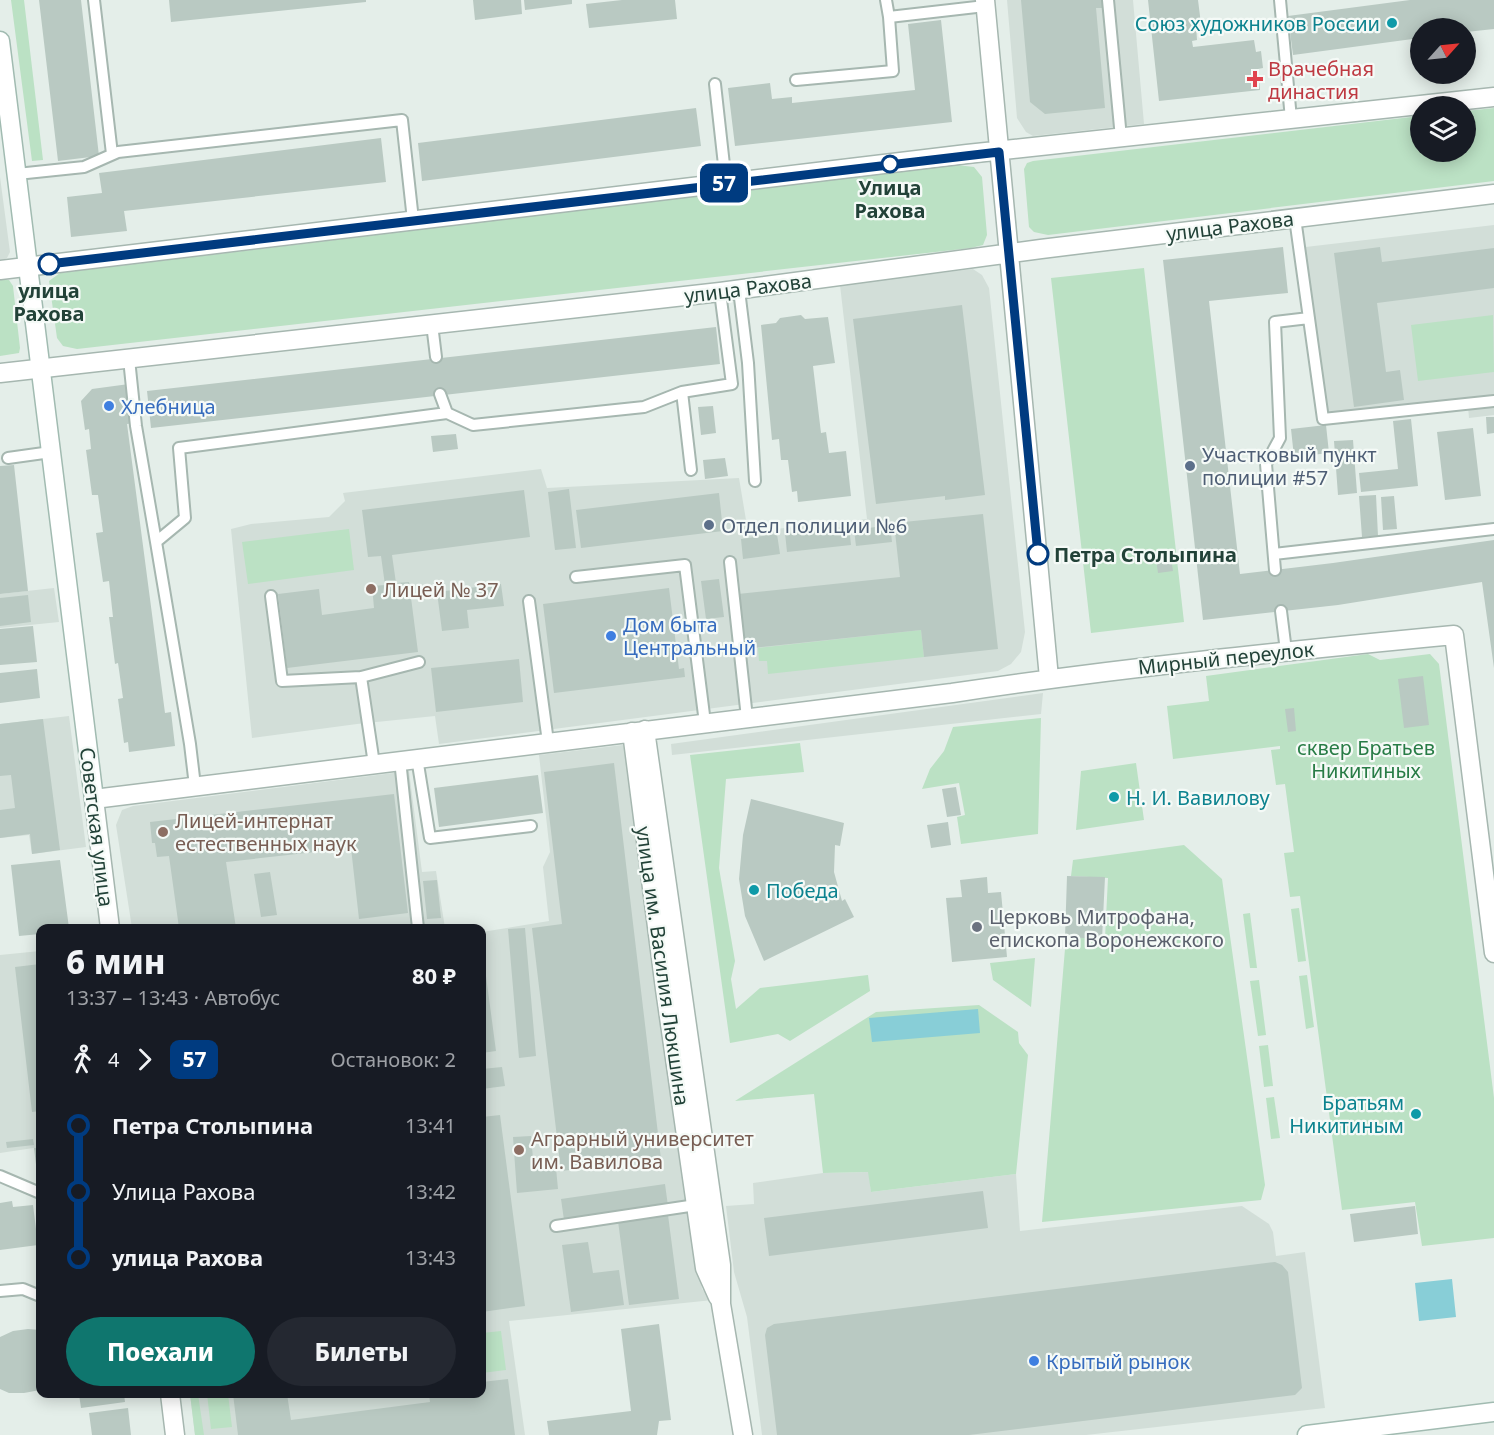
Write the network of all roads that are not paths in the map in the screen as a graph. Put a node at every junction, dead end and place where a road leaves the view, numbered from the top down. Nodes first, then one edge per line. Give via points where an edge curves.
1 (94, 0) edge
2 (886, 0) edge
3 (1108, 0) edge
4 (1280, 0) edge
5 (985, 3) edge
6 (889, 16) junction
7 (0, 41) edge
8 (796, 80) dead end
9 (715, 84) dead end
10 (1494, 97) edge
11 (1291, 119) junction
12 (1121, 138) junction
13 (999, 152) junction
14 (112, 154) junction
15 (17, 174) junction
16 (726, 183) junction
17 (1494, 194) edge
18 (1296, 218) junction
19 (413, 220) junction
20 (1010, 253) junction
21 (29, 267) junction
22 (0, 270) edge
23 (739, 290) junction
24 (720, 292) junction
25 (1309, 318) junction
26 (432, 324) junction
27 (436, 357) dead end
28 (129, 359) junction
29 (41, 368) junction
30 (0, 373) edge
31 (682, 392) junction
32 (440, 394) dead end
33 (1494, 401) edge
34 (447, 412) junction
35 (51, 452) junction
36 (8, 458) dead end
37 (691, 470) dead end
38 (755, 481) dead end
39 (1494, 529) edge
40 (156, 542) junction
41 (1274, 554) junction
42 (730, 562) dead end
43 (1275, 570) dead end
44 (576, 577) dead end
45 (272, 596) dead end
46 (529, 601) dead end
47 (1281, 611) dead end
48 (1286, 651) junction
49 (419, 662) dead end
50 (361, 677) junction
51 (1049, 678) junction
52 (747, 718) junction
53 (705, 723) junction
54 (638, 731) junction
55 (548, 742) junction
56 (408, 759) junction
57 (374, 764) junction
58 (195, 786) junction
59 (93, 799) junction
60 (531, 826) dead end
61 (109, 924) edge
62 (418, 924) edge
63 (1494, 953) edge
64 (0, 1176) edge
65 (36, 1191) edge
66 (696, 1205) junction
67 (556, 1226) dead end
68 (0, 1292) edge
69 (36, 1294) edge
70 (721, 1304) junction
71 (171, 1398) edge
72 (1494, 1412) edge
73 (176, 1435) edge
74 (743, 1435) edge
75 (1307, 1435) edge

1 - 14 lane
2 - 6 lane
3 - 12 lane
4 - 11 lane
5 - 6 lane
5 - 13 street
6 - 8 lane via 893,71
7 - 15 street, Советская улица
9 - 16 lane
10 - 11 street
11 - 12 street
12 - 13 street
13 - 16 street
13 - 20 street
14 - 15 lane via 84,167
14 - 19 lane via 402,120
15 - 21 street, Советская улица
16 - 19 street
17 - 18 street, улица Рахова
18 - 20 street, улица Рахова
18 - 25 lane
19 - 21 street
20 - 23 street, улица Рахова
20 - 51 street
21 - 22 street
21 - 29 street, Советская улица
23 - 24 street, улица Рахова
23 - 38 lane
24 - 26 street, улица Рахова
24 - 31 lane via 732,384
25 - 33 lane via 1323,419
25 - 41 lane via 1275,322 1280,438 1266,464
26 - 27 lane
26 - 28 street, улица Рахова
28 - 29 street, улица Рахова
28 - 40 lane
29 - 30 street, улица Рахова
29 - 35 street, Советская улица
31 - 34 lane via 644,407 473,425
31 - 37 lane
32 - 34 lane
34 - 40 lane via 179,448 184,518
35 - 36 lane
35 - 59 street, Советская улица
39 - 41 lane
40 - 58 lane
41 - 43 lane
42 - 52 lane
44 - 53 lane via 685,565
45 - 50 lane via 282,681
46 - 55 lane
47 - 48 lane
48 - 51 street, Мирный переулок
48 - 63 street, Мирный переулок via 1454,635
49 - 50 lane
50 - 57 lane
51 - 52 street, Мирный переулок
52 - 53 street, Мирный переулок
53 - 54 street, Мирный переулок
54 - 55 street, Мирный переулок
54 - 66 street, улица им. Василия Люкшина
54 - 70 street, улица им. Василия Люкшина via 721,1265
55 - 56 street, Мирный переулок
56 - 57 street, Мирный переулок
56 - 60 lane via 430,838
56 - 62 lane
57 - 58 street, Мирный переулок
58 - 59 street, Мирный переулок
59 - 61 street, Советская улица
64 - 65 lane
66 - 67 lane
66 - 70 street, улица им. Василия Люкшина via 705,1268
68 - 69 lane via 23,1288
70 - 74 street, улица им. Василия Люкшина
71 - 73 street
72 - 75 street

